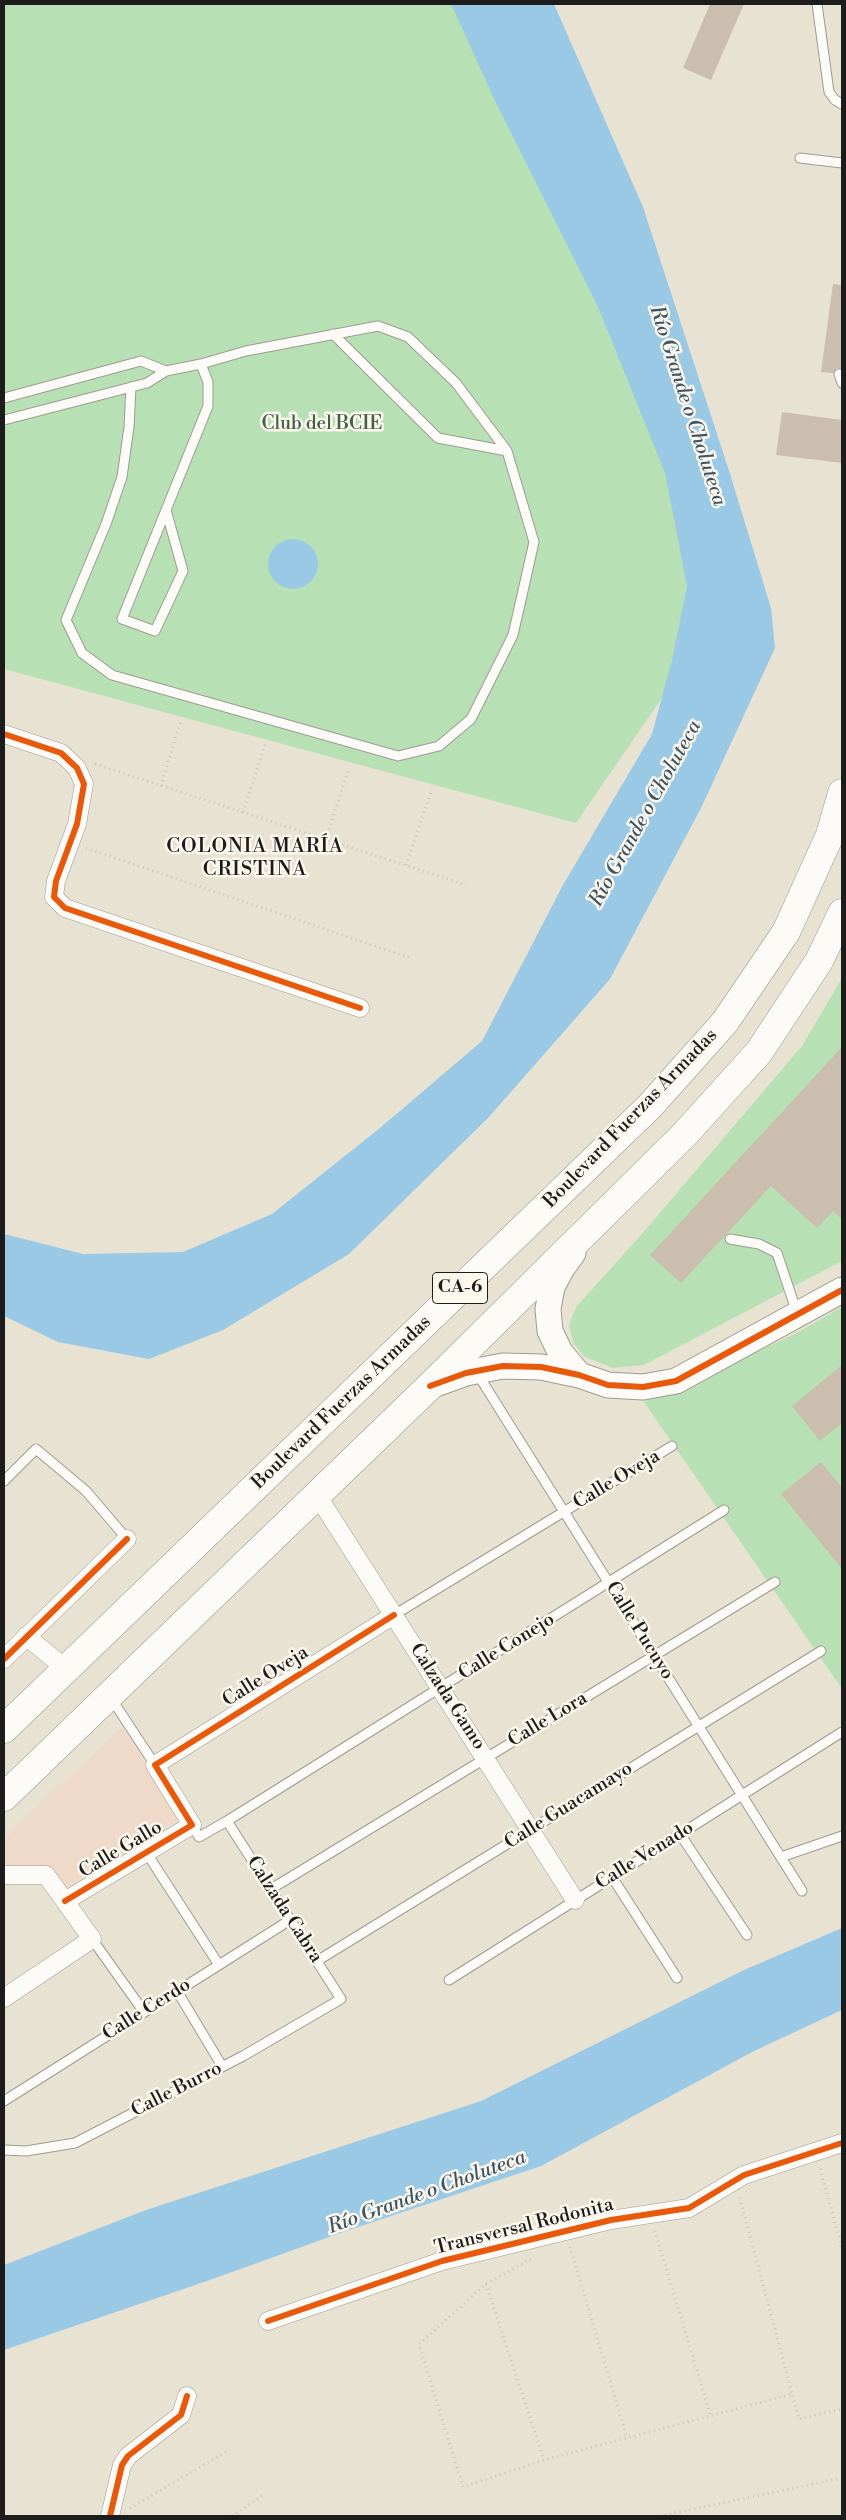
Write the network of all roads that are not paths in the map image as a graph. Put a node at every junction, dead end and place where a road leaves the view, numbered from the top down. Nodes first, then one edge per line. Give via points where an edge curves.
1 (817, 4) edge
2 (842, 104) edge
3 (800, 158) dead end
4 (842, 163) edge
5 (333, 334) junction
6 (201, 364) junction
7 (166, 371) junction
8 (131, 387) junction
9 (4, 398) edge
10 (4, 420) edge
11 (507, 451) junction
12 (166, 510) junction
13 (4, 734) edge
14 (842, 792) edge
15 (842, 913) edge
16 (360, 1008) dead end
17 (592, 1228) junction
18 (730, 1239) dead end
19 (842, 1290) edge
20 (798, 1316) junction
21 (475, 1371) junction
22 (579, 1375) junction
23 (430, 1386) junction
24 (672, 1446) dead end
25 (4, 1480) edge
26 (317, 1495) junction
27 (724, 1510) dead end
28 (564, 1512) junction
29 (127, 1540) joint
30 (775, 1582) dead end
31 (609, 1584) junction
32 (394, 1615) junction
33 (26, 1636) junction
34 (821, 1651) dead end
35 (6, 1653) edge
36 (654, 1656) junction
37 (66, 1669) junction
38 (441, 1688) junction
39 (109, 1695) junction
40 (698, 1726) junction
41 (4, 1729) edge
42 (842, 1732) edge
43 (486, 1758) junction
44 (155, 1765) junction
45 (742, 1795) junction
46 (4, 1797) edge
47 (227, 1821) junction
48 (192, 1825) junction
49 (531, 1829) junction
50 (680, 1834) junction
51 (842, 1836) edge
52 (146, 1852) junction
53 (780, 1857) junction
54 (4, 1875) edge
55 (612, 1877) junction
56 (271, 1890) junction
57 (802, 1891) dead end
58 (575, 1900) junction
59 (65, 1901) junction
60 (290, 1920) junction
61 (747, 1935) dead end
62 (92, 1939) junction
63 (317, 1961) junction
64 (219, 1965) junction
65 (677, 1978) dead end
66 (449, 1980) dead end
67 (177, 1991) junction
68 (4, 1998) edge
69 (341, 1999) joint
70 (144, 2012) junction
71 (222, 2066) junction
72 (4, 2101) edge
73 (842, 2143) edge
74 (4, 2150) edge
75 (268, 2321) dead end
76 (187, 2396) dead end
77 (117, 2514) edge

1 - 2 lane via 830,92
3 - 4 lane
5 - 6 lane via 246,351
5 - 11 lane via 438,438
5 - 11 lane via 378,326 408,336 456,383
6 - 7 lane
6 - 12 lane via 208,382 208,406
7 - 8 lane via 147,383
7 - 9 lane via 141,361
8 - 10 lane
8 - 11 lane via 122,477 66,620 82,653 112,675 398,756 439,746 471,719 513,635 534,542
12 - 12 lane via 122,619 155,631 183,571
13 - 16 street via 61,753 77,768 84,784 77,824 56,880 54,897 65,908
14 - 37 highway, Boulevard Fuerzas Armadas / CA-6 via 830,835 786,932 725,1022 650,1106
15 - 17 highway, CA-6 via 819,961 759,1052 685,1134
17 - 22 street via 562,1268 552,1287 548,1309 550,1331 560,1352
17 - 23 highway, CA-6
18 - 20 lane via 759,1244 777,1253
19 - 20 street
20 - 22 street via 676,1381 634,1387 608,1385
21 - 22 street via 504,1366 541,1367
21 - 23 street
21 - 28 lane, Calle Pucuyo
23 - 26 highway, CA-6
24 - 28 lane, Calle Oveja
25 - 29 lane via 36,1449 86,1490
26 - 32 street, Calzada Gamo
26 - 39 highway, CA-6
27 - 31 lane, Calle Conejo
28 - 31 lane, Calle Pucuyo
28 - 32 lane, Calle Oveja
29 - 33 street
30 - 36 lane, Calle Lora
31 - 36 lane, Calle Pucuyo
31 - 38 lane, Calle Conejo
32 - 38 street, Calzada Gamo
32 - 44 street, Calle Oveja
33 - 35 street
33 - 37 street
34 - 40 lane, Calle Guacamayo
36 - 40 lane, Calle Pucuyo
36 - 43 lane, Calle Lora
37 - 41 highway, Boulevard Fuerzas Armadas / CA-6
38 - 43 street, Calzada Gamo
38 - 47 lane, Calle Conejo
39 - 44 lane
39 - 46 highway, CA-6
40 - 45 lane, Calle Pucuyo
40 - 49 lane, Calle Guacamayo
42 - 45 lane, Calle Venado
43 - 49 street, Calzada Gamo
43 - 56 lane, Calle Lora
44 - 48 street
45 - 50 lane, Calle Venado
45 - 53 lane, Calle Pucuyo
47 - 48 lane, Calle Conejo via 199,1837
47 - 56 lane, Calzada Cabra
48 - 52 street, Calle Gallo
49 - 58 street, Calzada Gamo
49 - 63 lane, Calle Guacamayo
50 - 55 lane, Calle Venado
50 - 61 lane
51 - 53 lane
52 - 59 street, Calle Gallo
52 - 64 lane
53 - 57 lane, Calle Pucuyo
54 - 59 street via 46,1875
55 - 58 lane, Calle Venado
55 - 65 lane
56 - 60 lane, Calzada Cabra
58 - 66 lane, Calle Venado
59 - 62 street
60 - 63 lane, Calzada Cabra
60 - 64 lane, Calle Cerdo
62 - 68 street
62 - 70 lane
63 - 69 lane, Calzada Cabra
64 - 67 lane, Calle Cerdo
67 - 70 lane, Calle Cerdo
67 - 71 lane
69 - 71 lane, Calle Burro
70 - 72 lane, Calle Cerdo
71 - 74 lane, Calle Burro via 75,2143 26,2151
73 - 75 street, Transversal Rodonita via 736,2180 689,2208 566,2231 442,2261
76 - 77 street via 181,2415 128,2456 122,2466

